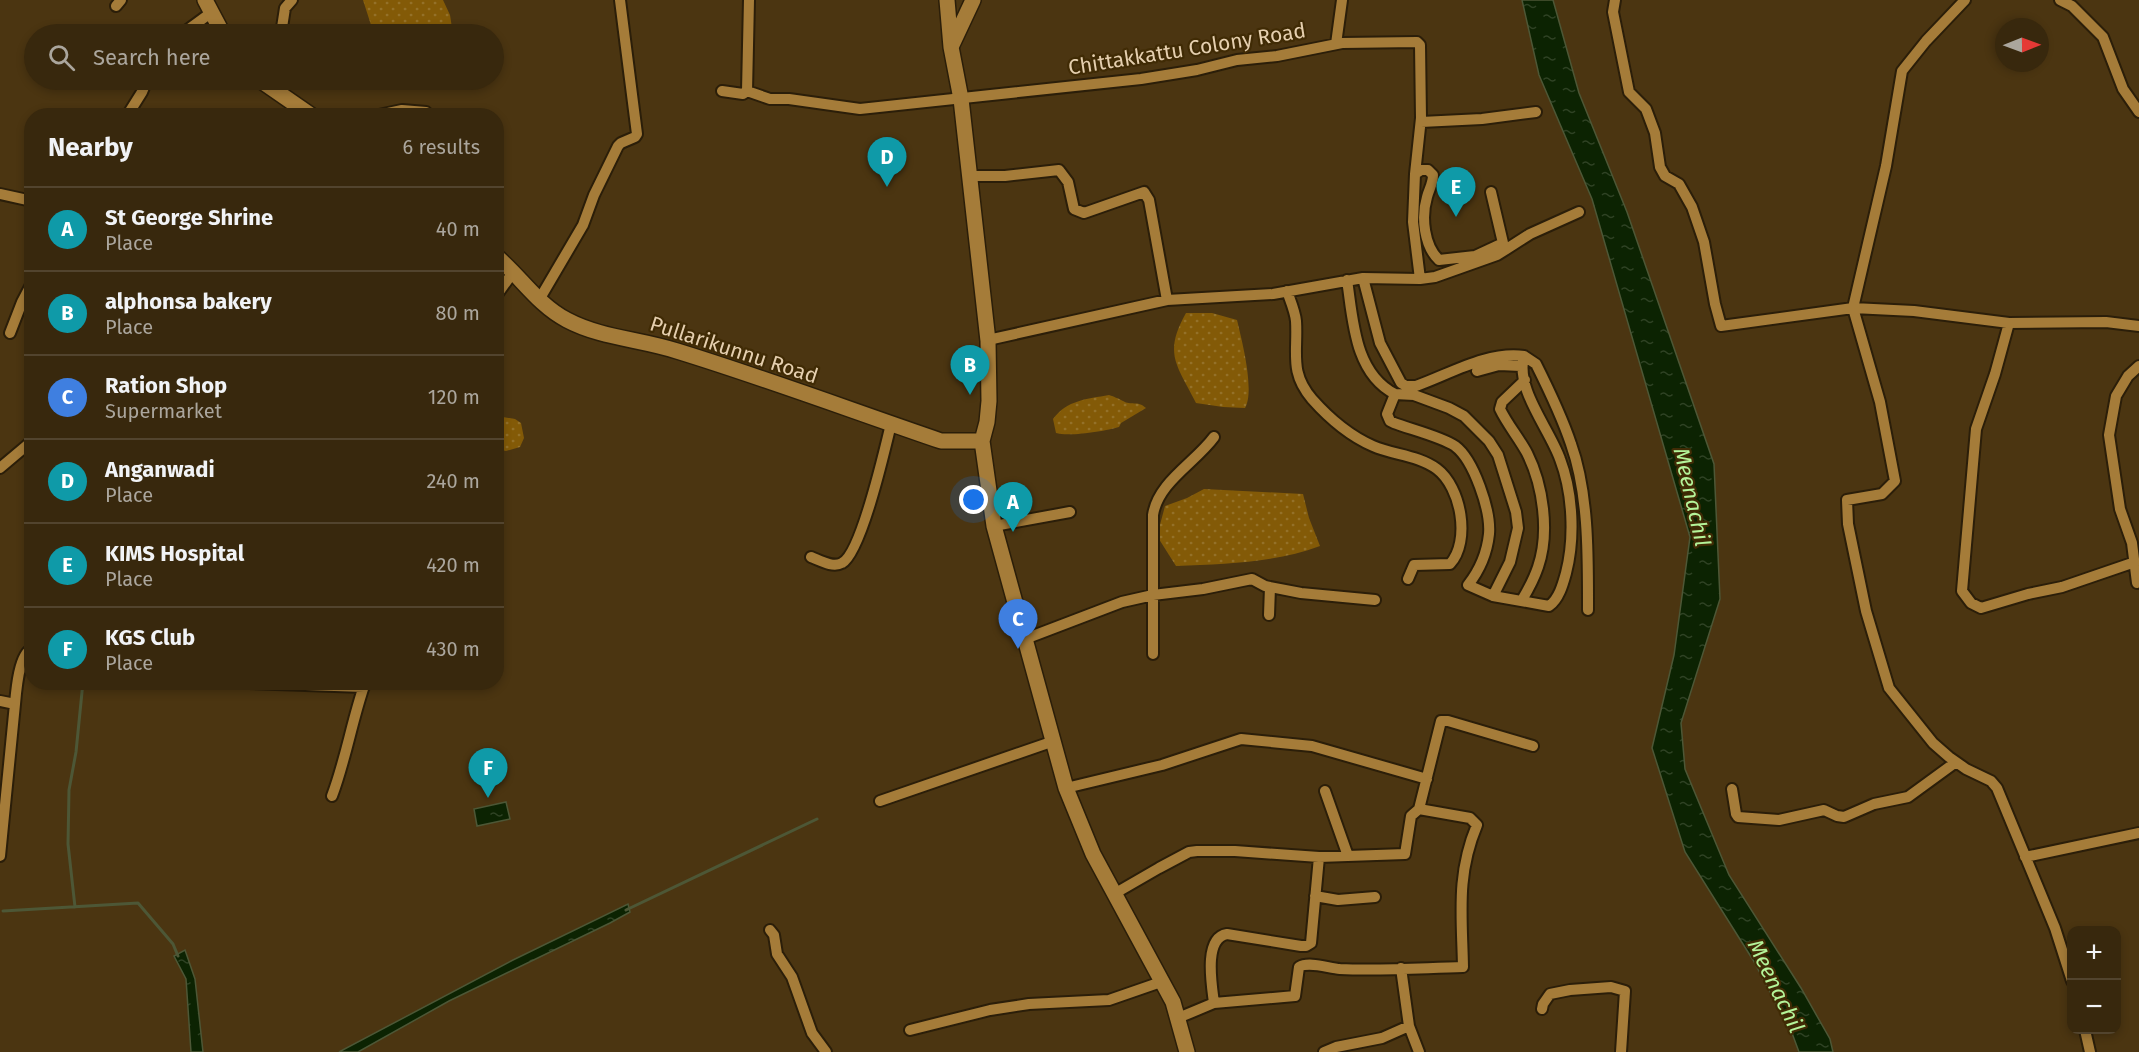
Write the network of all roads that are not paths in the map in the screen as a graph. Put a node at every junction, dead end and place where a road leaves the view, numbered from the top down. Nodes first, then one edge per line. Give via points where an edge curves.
1 (292, 0) edge
2 (620, 0) edge
3 (749, 0) edge
4 (947, 0) edge
5 (973, 0) edge
6 (1342, 0) edge
7 (1616, 0) edge
8 (1965, 0) edge
9 (2060, 0) edge
10 (208, 6) edge
11 (191, 24) edge
12 (218, 24) edge
13 (283, 24) edge
14 (1336, 44) junction
15 (951, 46) junction
16 (143, 90) edge
17 (278, 90) edge
18 (722, 91) dead end
19 (747, 91) junction
20 (961, 99) junction
21 (132, 108) edge
22 (301, 108) edge
23 (1536, 112) dead end
24 (2139, 112) edge
25 (1421, 122) junction
26 (1415, 174) junction
27 (969, 177) junction
28 (1491, 192) dead end
29 (0, 194) edge
30 (24, 199) edge
31 (1579, 212) dead end
32 (1504, 246) junction
33 (504, 263) edge
34 (514, 271) junction
35 (1363, 278) junction
36 (1420, 279) junction
37 (1347, 280) junction
38 (504, 285) edge
39 (1287, 291) junction
40 (24, 298) edge
41 (539, 300) junction
42 (1167, 300) junction
43 (1853, 308) junction
44 (2009, 323) junction
45 (2139, 326) edge
46 (10, 333) dead end
47 (988, 339) junction
48 (1523, 361) junction
49 (2139, 366) edge
50 (1525, 380) junction
51 (1395, 394) junction
52 (1414, 395) junction
53 (891, 424) junction
54 (1214, 437) dead end
55 (982, 441) junction
56 (24, 448) edge
57 (0, 468) edge
58 (1070, 512) dead end
59 (994, 526) junction
60 (2135, 542) edge
61 (812, 557) dead end
62 (2135, 562) junction
63 (1408, 579) dead end
64 (2137, 583) dead end
65 (1270, 587) junction
66 (1153, 595) junction
67 (1493, 596) junction
68 (1375, 600) dead end
69 (1522, 600) junction
70 (1588, 610) dead end
71 (1269, 615) dead end
72 (1025, 639) junction
73 (1153, 654) dead end
74 (24, 655) edge
75 (362, 690) edge
76 (0, 701) edge
77 (15, 705) junction
78 (1054, 741) junction
79 (1533, 746) dead end
80 (1956, 762) junction
81 (1427, 779) junction
82 (1066, 788) junction
83 (1732, 789) dead end
84 (1325, 791) dead end
85 (332, 796) dead end
86 (3, 797) edge
87 (880, 801) dead end
88 (1419, 809) junction
89 (2139, 833) edge
90 (0, 856) edge
91 (1348, 856) junction
92 (1319, 857) junction
93 (2025, 857) junction
94 (1114, 894) junction
95 (1315, 896) junction
96 (1376, 897) dead end
97 (770, 930) dead end
98 (1309, 945) junction
99 (1304, 964) junction
100 (1401, 968) junction
101 (2072, 980) edge
102 (1161, 982) junction
103 (1214, 1003) junction
104 (1542, 1009) dead end
105 (1178, 1018) junction
106 (1409, 1026) junction
107 (910, 1030) dead end
108 (2086, 1034) edge
109 (826, 1052) edge
110 (1187, 1052) edge
111 (1324, 1052) edge
112 (1419, 1052) edge
113 (1621, 1052) edge
114 (2090, 1052) edge

1 - 13 street via 285,8
2 - 41 street via 637,134 618,146 583,225
3 - 19 street
4 - 15 main road
5 - 15 main road
6 - 14 street
7 - 43 street via 1613,12 1629,92 1646,109 1655,133 1660,167 1665,176 1679,184 1692,207 1704,242 1721,326
8 - 43 street via 1902,71 1886,166
9 - 24 street via 2072,6 2103,37 2123,89
10 - 11 street
10 - 12 main road
14 - 20 street, Chittakkattu Colony Road via 1141,79
14 - 25 street, Chittakkattu Colony Road via 1419,43
15 - 20 main road
16 - 21 street
17 - 22 main road
18 - 19 street, Chittakkattu Colony Road
19 - 20 street, Chittakkattu Colony Road via 770,99 860,109
20 - 27 main road
23 - 25 street
25 - 26 street
26 - 32 street via 1428,170 1433,175 1424,224 1430,251 1439,260 1475,256
26 - 36 street via 1413,222
27 - 42 street via 1059,170 1068,182 1074,209 1084,213 1144,192 1149,200
27 - 47 main road
28 - 32 street
29 - 30 street
31 - 32 street
32 - 36 street via 1497,255
33 - 34 main road, Pullarikunnu Road
34 - 38 street
34 - 41 main road, Pullarikunnu Road
35 - 36 street
35 - 37 street
35 - 48 street via 1380,343 1406,386 1493,358 1514,355
37 - 39 street
37 - 51 street via 1361,354 1373,376
39 - 42 street
39 - 63 street via 1296,318 1296,373 1311,398 1373,446 1435,468 1444,475 1454,495 1463,533 1456,557 1450,564 1414,565
40 - 46 street
41 - 53 main road, Pullarikunnu Road via 590,331 675,350
42 - 47 street
43 - 44 street
43 - 80 street via 1881,402 1894,481 1882,494 1847,500 1848,524 1866,611 1889,688 1933,743
44 - 45 street via 2106,322
44 - 62 street via 1976,429 1962,591 1981,608
47 - 55 main road via 987,422
48 - 50 street
48 - 52 street via 1488,367
48 - 70 street via 1536,364 1572,446 1587,537
49 - 60 street via 2116,396 2109,435 2120,509
50 - 69 street via 1502,402 1500,409 1530,460 1543,506 1539,566
50 - 69 street via 1530,400 1551,436 1566,475 1570,556 1553,603 1549,606
51 - 52 street
51 - 67 street via 1388,414 1390,421 1454,445 1475,474 1489,534 1482,562 1468,585
52 - 67 street via 1464,416 1490,441 1505,472 1518,528 1510,562
53 - 55 main road, Pullarikunnu Road via 941,441
53 - 61 street via 879,475 849,559 839,565
54 - 66 street via 1166,486 1155,503
55 - 59 main road
56 - 57 street
58 - 59 street
59 - 72 main road
60 - 62 street
62 - 64 street
65 - 66 street via 1252,579
65 - 68 street
65 - 71 street
66 - 72 street via 1122,602
66 - 73 street
67 - 69 street
72 - 78 main road
74 - 77 street
75 - 85 street
76 - 77 street
77 - 86 street
78 - 82 main road
78 - 87 street
79 - 81 street via 1441,721
80 - 83 street via 1908,797 1844,816 1824,810 1779,820 1738,817
80 - 93 street via 1997,788
81 - 82 street via 1312,746 1241,739 1162,765
81 - 88 street
82 - 94 main road
84 - 91 street
86 - 90 street
88 - 91 street via 1411,816 1405,854
88 - 100 street via 1470,818 1477,825 1467,849 1461,882 1463,968
89 - 93 street
91 - 92 street
92 - 94 street via 1189,852
92 - 95 street
93 - 101 street
94 - 102 main road
95 - 96 street via 1338,900
95 - 98 street
97 - 109 street via 812,1033
98 - 99 street
98 - 103 street via 1220,936 1211,957
99 - 100 street via 1369,970
99 - 103 street via 1299,967 1295,996
100 - 106 street
102 - 105 main road
102 - 107 street via 1109,1000 1029,1004
103 - 105 street
104 - 113 street via 1550,994 1611,987 1625,992
105 - 110 main road
106 - 111 street via 1382,1038
106 - 112 street
108 - 114 street

